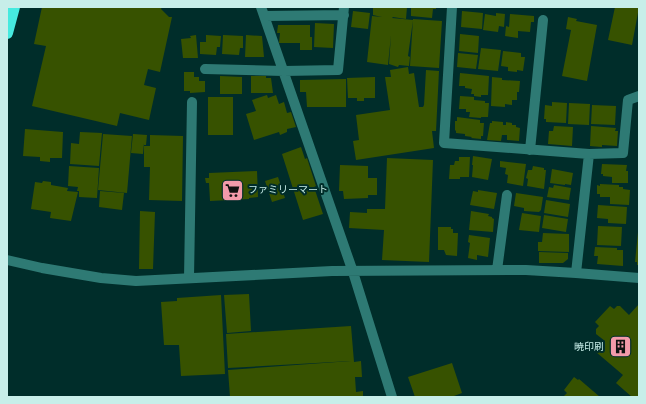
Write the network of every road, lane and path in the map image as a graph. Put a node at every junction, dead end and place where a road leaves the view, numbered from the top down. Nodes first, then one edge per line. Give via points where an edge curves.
1 (14, 7) edge
2 (452, 7) edge
3 (344, 11) edge
4 (263, 12) edge
5 (543, 20) dead end
6 (7, 33) edge
7 (205, 69) dead end
8 (284, 71) junction
9 (639, 96) edge
10 (192, 102) dead end
11 (530, 150) junction
12 (588, 154) junction
13 (507, 194) dead end
14 (7, 260) edge
15 (497, 270) junction
16 (353, 272) junction
17 (576, 273) junction
18 (189, 278) junction
19 (639, 278) edge
20 (392, 397) edge

1 - 6 highway
2 - 11 street via 444,143
3 - 4 street
3 - 8 street via 338,70
4 - 8 street
5 - 11 street
7 - 8 street
8 - 16 street
9 - 12 street via 628,100 623,153
10 - 18 street
11 - 12 street
12 - 17 street
13 - 15 street
14 - 18 street via 101,278 136,281
15 - 16 street
15 - 17 street
16 - 18 street
16 - 20 street
17 - 19 street

